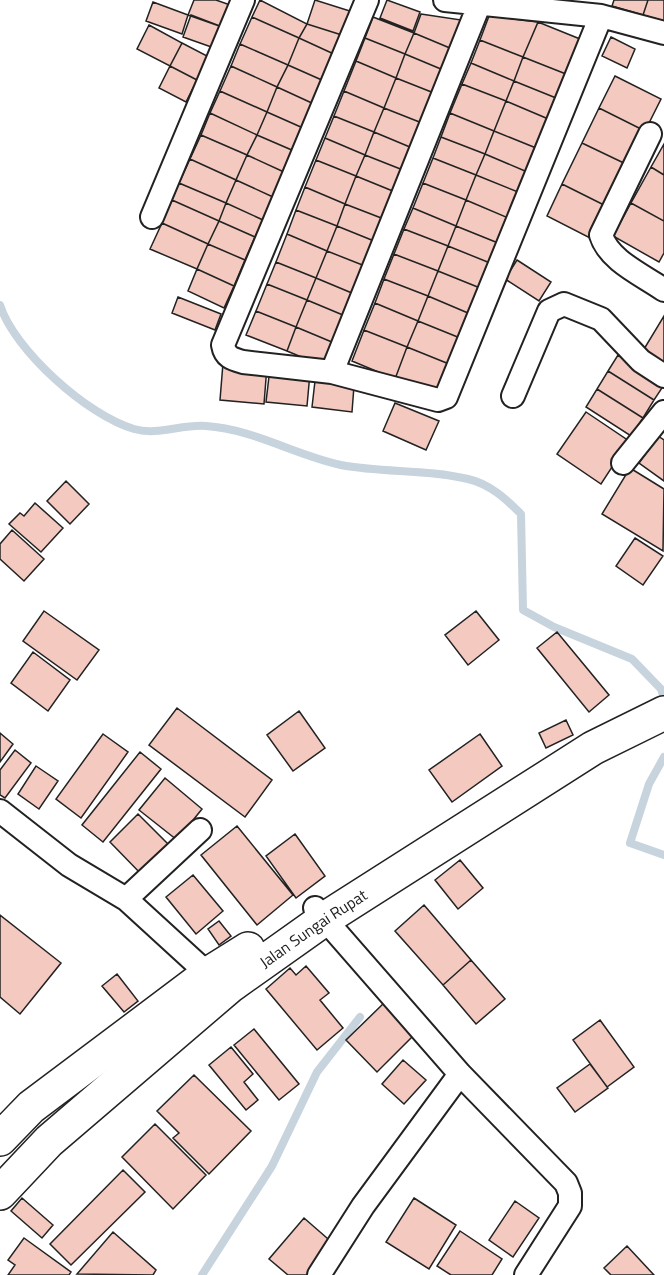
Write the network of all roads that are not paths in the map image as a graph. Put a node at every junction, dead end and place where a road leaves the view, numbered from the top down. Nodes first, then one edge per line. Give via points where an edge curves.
1 (243, 0) edge
2 (367, 0) edge
3 (445, 0) edge
4 (478, 5) junction
5 (580, 8) edge
6 (602, 16) junction
7 (664, 33) edge
8 (650, 134) dead end
9 (152, 217) dead end
10 (664, 290) edge
11 (332, 372) junction
12 (664, 376) edge
13 (513, 396) dead end
14 (664, 412) edge
15 (623, 463) dead end
16 (664, 695) edge
17 (664, 713) edge
18 (592, 742) junction
19 (0, 811) edge
20 (200, 830) dead end
21 (126, 899) junction
22 (319, 914) junction
23 (219, 980) junction
24 (460, 1074) junction
25 (4, 1126) edge
26 (0, 1193) edge
27 (319, 1275) edge
28 (526, 1275) edge

1 - 9 street
2 - 11 street via 223,345 230,358 243,362
3 - 4 street
4 - 5 street
4 - 11 street
5 - 6 street
6 - 7 street
6 - 11 street via 446,397 438,400
8 - 10 street via 601,235 604,246 617,258
12 - 13 street via 641,361 601,319 564,304 549,311
14 - 15 street
16 - 18 main road, Jalan Sungai Rupat
17 - 18 main road, Jalan Sungai Rupat
18 - 22 main road, Jalan Sungai Rupat
19 - 21 street via 69,864
20 - 21 street
21 - 23 street
22 - 23 main road, Jalan Sungai Rupat
22 - 24 street
23 - 25 main road, Jalan Sungai Rupat
23 - 26 main road, Jalan Sungai Rupat via 49,1141
24 - 27 street via 363,1206
24 - 28 street via 566,1183 570,1193 566,1215

